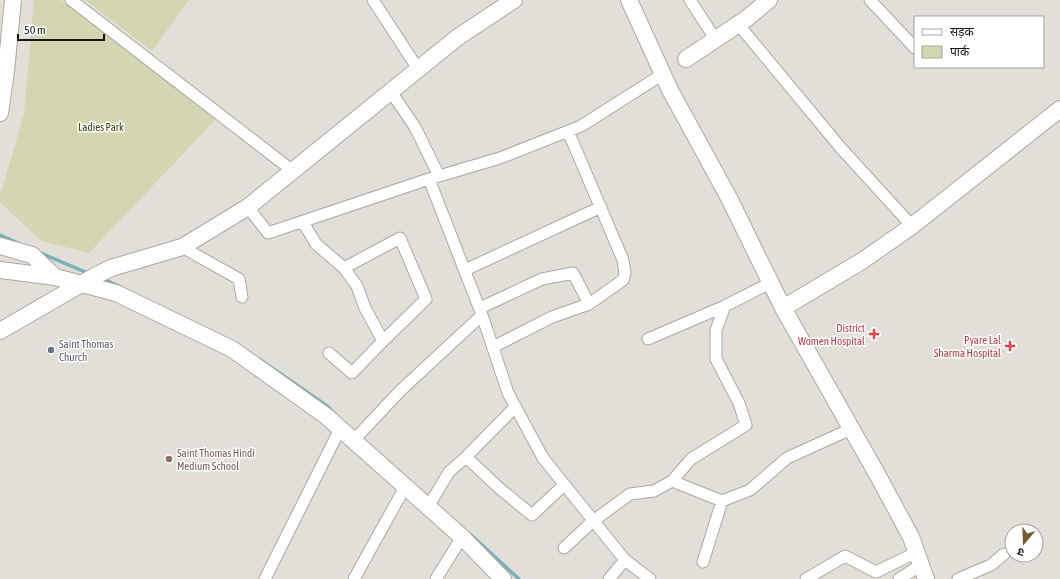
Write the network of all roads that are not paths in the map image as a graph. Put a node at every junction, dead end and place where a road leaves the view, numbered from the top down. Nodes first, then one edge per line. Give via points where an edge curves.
1 (13, 0) edge
2 (71, 0) edge
3 (373, 0) edge
4 (514, 0) edge
5 (629, 0) edge
6 (690, 0) edge
7 (769, 0) edge
8 (870, 0) edge
9 (738, 24) junction
10 (718, 38) junction
11 (914, 47) edge
12 (686, 59) dead end
13 (418, 69) junction
14 (663, 74) junction
15 (390, 92) junction
16 (1060, 109) edge
17 (0, 113) edge
18 (568, 131) junction
19 (293, 171) junction
20 (434, 178) junction
21 (248, 207) junction
22 (601, 207) junction
23 (303, 222) junction
24 (912, 226) junction
25 (0, 246) edge
26 (182, 247) junction
27 (344, 268) junction
28 (0, 270) edge
29 (465, 270) junction
30 (55, 277) junction
31 (770, 283) junction
32 (80, 284) junction
33 (242, 297) dead end
34 (589, 304) junction
35 (725, 306) junction
36 (782, 308) junction
37 (481, 311) junction
38 (0, 331) edge
39 (648, 339) dead end
40 (383, 341) junction
41 (493, 347) junction
42 (329, 353) dead end
43 (515, 407) junction
44 (340, 429) junction
45 (851, 429) junction
46 (357, 437) junction
47 (466, 457) junction
48 (672, 480) junction
49 (564, 486) junction
50 (405, 487) junction
51 (722, 500) junction
52 (428, 507) junction
53 (593, 521) junction
54 (462, 537) junction
55 (564, 548) dead end
56 (1004, 554) dead end
57 (625, 560) junction
58 (703, 562) dead end
59 (922, 565) edge
60 (265, 579) edge
61 (354, 579) edge
62 (436, 579) edge
63 (503, 579) edge
64 (609, 579) edge
65 (650, 579) edge
66 (806, 579) edge
67 (899, 579) edge
68 (958, 579) edge

1 - 17 street
2 - 19 street
3 - 13 street
4 - 13 street via 458,37
5 - 14 street
6 - 10 street via 712,34
7 - 9 street
8 - 11 street
9 - 10 street
9 - 24 street via 840,147
10 - 12 street
13 - 15 street
14 - 18 street via 581,126
14 - 31 street via 729,198
15 - 19 street
15 - 20 street via 415,127
16 - 24 street
18 - 20 street via 500,158
18 - 22 street
19 - 21 street
20 - 23 street
20 - 29 street
21 - 23 street via 268,233
21 - 26 street
22 - 29 street
22 - 34 street via 623,260 625,273 623,280
23 - 27 street via 316,244
24 - 36 street via 862,261
25 - 30 street via 32,255
26 - 32 street via 111,268
26 - 33 street via 239,279
27 - 40 street via 357,286 365,308
27 - 40 street via 400,238 426,299
28 - 30 street
29 - 37 street
30 - 32 street
31 - 35 street
31 - 36 street
32 - 38 street
32 - 44 street via 116,293 232,349 326,416
34 - 37 street via 573,273 542,279
34 - 41 street via 552,318
35 - 39 street
35 - 48 street via 716,330 716,359 739,403 746,425 691,459
36 - 45 street
37 - 41 street
37 - 46 street
40 - 42 street via 352,372
41 - 43 street
43 - 47 street
43 - 49 street via 543,458
44 - 46 street
44 - 60 street
45 - 51 street via 786,458 750,490
45 - 59 street via 911,537
46 - 50 street
47 - 49 street via 532,515
47 - 52 street via 449,472
48 - 51 street
48 - 53 street via 654,491 630,494
49 - 53 street
50 - 52 street
50 - 61 street
51 - 58 street
52 - 54 street
53 - 55 street
53 - 57 street
54 - 62 street
54 - 63 street
56 - 68 street via 991,565
57 - 64 street
57 - 65 street
59 - 66 street via 876,572 845,556
59 - 67 street

